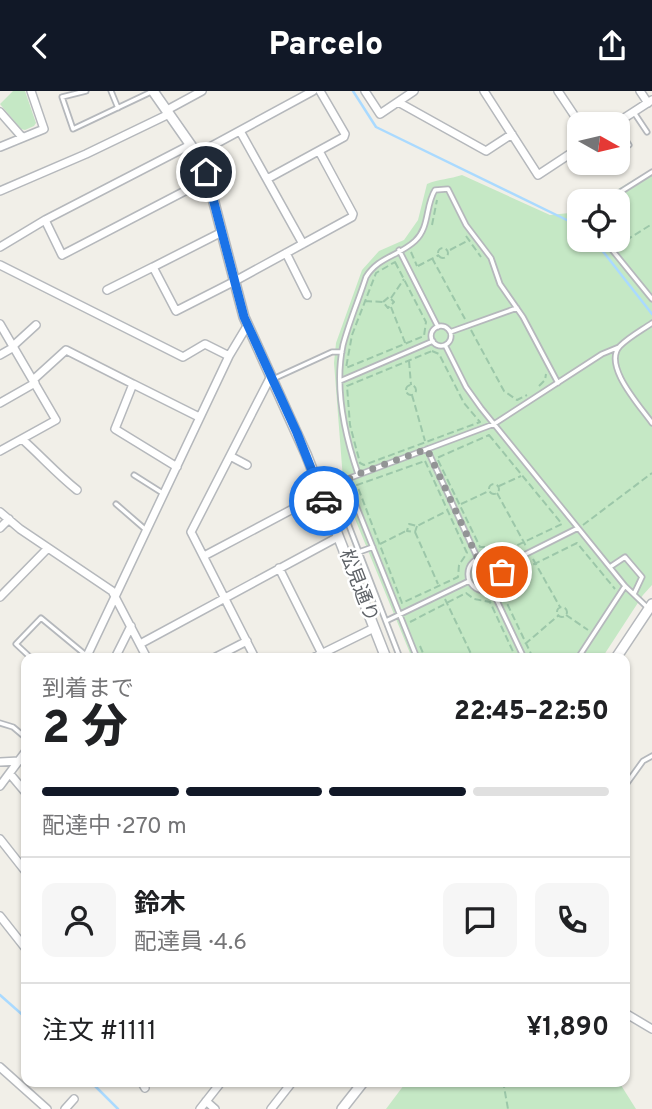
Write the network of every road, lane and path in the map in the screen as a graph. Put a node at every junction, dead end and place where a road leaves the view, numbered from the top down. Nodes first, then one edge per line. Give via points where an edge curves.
1 (31, 91) edge
2 (86, 91) edge
3 (111, 91) edge
4 (153, 91) edge
5 (202, 91) edge
6 (313, 91) edge
7 (320, 91) edge
8 (365, 91) edge
9 (414, 91) edge
10 (484, 91) edge
11 (558, 91) edge
12 (640, 91) edge
13 (398, 102) junction
14 (650, 103) edge
15 (118, 108) junction
16 (0, 112) edge
17 (168, 112) junction
18 (572, 112) edge
19 (634, 112) junction
20 (630, 115) edge
21 (240, 131) junction
22 (647, 132) dead end
23 (512, 134) junction
24 (22, 137) junction
25 (190, 145) junction
26 (0, 147) edge
27 (318, 151) junction
28 (197, 154) junction
29 (567, 156) edge
30 (652, 171) edge
31 (208, 179) junction
32 (267, 179) junction
33 (624, 189) edge
34 (0, 191) edge
35 (438, 197) dead end
36 (45, 220) junction
37 (652, 224) edge
38 (430, 229) dead end
39 (462, 229) dead end
40 (222, 232) junction
41 (474, 238) junction
42 (630, 238) edge
43 (468, 241) junction
44 (303, 244) junction
45 (417, 244) dead end
46 (0, 247) edge
47 (399, 250) junction
48 (448, 251) junction
49 (614, 252) edge
50 (286, 253) junction
51 (439, 255) junction
52 (485, 260) dead end
53 (0, 265) edge
54 (417, 266) junction
55 (153, 267) junction
56 (409, 271) junction
57 (404, 279) junction
58 (235, 281) junction
59 (107, 290) dead end
60 (307, 295) dead end
61 (391, 298) junction
62 (652, 299) edge
63 (364, 301) junction
64 (383, 302) junction
65 (391, 307) junction
66 (517, 307) junction
67 (652, 323) edge
68 (0, 324) edge
69 (36, 325) dead end
70 (247, 326) junction
71 (438, 327) junction
72 (450, 332) junction
73 (433, 341) junction
74 (406, 344) junction
75 (445, 345) junction
76 (13, 347) junction
77 (619, 347) junction
78 (409, 351) junction
79 (342, 352) junction
80 (0, 355) edge
81 (229, 356) junction
82 (409, 359) junction
83 (546, 374) dead end
84 (272, 378) junction
85 (34, 381) junction
86 (340, 381) junction
87 (558, 383) junction
88 (133, 384) junction
89 (411, 385) junction
90 (539, 388) dead end
91 (504, 391) dead end
92 (528, 394) dead end
93 (412, 395) junction
94 (0, 403) edge
95 (199, 417) junction
96 (652, 423) edge
97 (494, 424) junction
98 (22, 439) junction
99 (427, 446) junction
100 (0, 451) edge
101 (230, 456) junction
102 (247, 465) dead end
103 (177, 467) junction
104 (652, 473) edge
105 (358, 474) junction
106 (134, 475) dead end
107 (522, 475) junction
108 (499, 486) dead end
109 (77, 490) dead end
110 (321, 493) junction
111 (164, 494) junction
112 (352, 495) junction
113 (339, 500) junction
114 (116, 504) dead end
115 (325, 505) junction
116 (0, 512) edge
117 (9, 519) junction
118 (0, 528) edge
119 (578, 528) junction
120 (147, 531) junction
121 (407, 531) dead end
122 (338, 537) junction
123 (379, 544) junction
124 (373, 547) junction
125 (48, 548) junction
126 (359, 552) junction
127 (204, 556) junction
128 (478, 559) junction
129 (500, 567) junction
130 (279, 568) junction
131 (610, 568) junction
132 (469, 581) junction
133 (625, 586) junction
134 (373, 587) junction
135 (615, 589) dead end
136 (492, 590) junction
137 (360, 593) junction
138 (634, 594) junction
139 (0, 597) edge
140 (116, 597) junction
141 (225, 597) junction
142 (651, 606) edge
143 (400, 615) junction
144 (559, 615) junction
145 (566, 615) junction
146 (409, 620) dead end
147 (386, 621) junction
148 (131, 626) junction
149 (374, 628) junction
150 (594, 634) junction
151 (247, 641) junction
152 (525, 643) junction
153 (419, 645) dead end
154 (519, 648) junction
155 (26, 653) edge
156 (81, 653) edge
157 (88, 653) edge
158 (118, 653) edge
159 (143, 653) edge
160 (224, 653) edge
161 (253, 653) edge
162 (322, 653) edge
163 (328, 653) edge
164 (384, 653) edge
165 (398, 653) edge
166 (415, 653) edge
167 (423, 653) edge
168 (513, 653) edge
169 (514, 653) edge
170 (522, 653) edge
171 (530, 653) edge
172 (581, 653) edge
173 (619, 653) edge
174 (0, 723) edge
175 (21, 734) edge
176 (652, 756) edge
177 (21, 758) edge
178 (19, 761) junction
179 (0, 762) edge
180 (10, 774) junction
181 (630, 779) edge
182 (0, 786) edge
183 (21, 787) edge
184 (0, 839) edge
185 (21, 865) edge
186 (0, 916) edge
187 (21, 943) edge
188 (630, 1016) edge
189 (652, 1029) edge
190 (0, 1067) edge
191 (21, 1086) edge
192 (22, 1087) edge
193 (217, 1087) edge
194 (288, 1087) edge
195 (359, 1087) edge
196 (504, 1087) edge
197 (74, 1100) dead end
198 (206, 1101) junction
199 (47, 1109) edge
200 (65, 1109) edge
201 (200, 1109) edge
202 (215, 1109) edge
203 (271, 1109) edge
204 (342, 1109) edge
205 (508, 1109) edge

1 - 24 street via 44,128
2 - 15 lane via 62,97 73,129
3 - 15 lane
4 - 15 lane
4 - 17 street, 松見通り
5 - 17 street
6 - 21 street
7 - 27 street via 345,137
8 - 13 street via 380,114
9 - 13 street
10 - 23 street
11 - 18 street
12 - 14 street
13 - 23 street via 486,151
14 - 19 street
16 - 24 street
17 - 25 street, 松見通り
17 - 34 street
19 - 20 street
19 - 22 lane
21 - 28 street
21 - 32 street
23 - 29 street via 538,175
24 - 26 street
25 - 28 street, 松見通り
25 - 36 street
27 - 32 street
27 - 44 street via 353,214
28 - 31 street, 松見通り
30 - 33 lane
31 - 36 street via 62,255
31 - 40 street, 松見通り
32 - 44 street
35 - 38 path
36 - 46 street
37 - 42 path
39 - 43 path
40 - 55 street
40 - 58 street, 松見通り
41 - 43 path
41 - 47 lane via 448,189 440,189 432,194 421,232
41 - 66 lane via 491,258 500,284
43 - 48 path
43 - 52 path
44 - 50 street
45 - 54 path via 410,252
47 - 56 lane
47 - 79 lane via 372,267 366,277
48 - 51 path via 441,248
48 - 51 path via 446,258
49 - 62 lane
50 - 58 street
50 - 60 street
51 - 54 path
53 - 81 street via 183,356 205,344
54 - 56 path
55 - 58 street via 176,311
55 - 59 street
56 - 57 path
56 - 71 lane
57 - 61 path
57 - 63 path via 395,262 376,273
57 - 74 path via 426,322 424,336
58 - 70 street, 松見通り
61 - 64 path
61 - 65 path
63 - 64 path
63 - 74 path via 346,368
64 - 65 path
65 - 74 path
66 - 72 lane
66 - 87 lane
67 - 77 lane
68 - 76 street
69 - 76 street
70 - 81 street
70 - 84 street, 松見通り
71 - 72 lane
71 - 73 lane via 432,333
72 - 75 lane
73 - 75 lane
73 - 78 lane
74 - 78 path
75 - 97 lane via 466,387
76 - 80 street
76 - 85 street
77 - 87 lane
77 - 96 lane via 614,357 616,371
78 - 86 lane
79 - 84 lane via 331,352
79 - 86 lane
81 - 95 street
82 - 89 path
82 - 99 path via 432,351 439,354 464,403 480,422
82 - 99 path via 346,386 350,425 364,465
83 - 90 path
84 - 101 street
84 - 110 street, 松見通り
85 - 88 street via 66,350
85 - 94 street
85 - 98 street via 55,420
86 - 105 lane via 342,418
87 - 97 lane
88 - 95 street
88 - 103 street via 114,429
89 - 93 path via 416,391
89 - 93 path via 405,391
91 - 92 path via 517,400
93 - 99 path
95 - 103 street
97 - 99 lane
97 - 119 lane
98 - 100 street
98 - 109 street
99 - 105 lane
99 - 128 lane
101 - 102 street
101 - 127 street via 191,532
103 - 111 street
104 - 119 path
105 - 112 lane via 348,483
106 - 111 lane
107 - 107 path via 562,524 503,552 480,547 437,458 489,435
107 - 108 path
110 - 115 street, 松見通り
110 - 127 street
111 - 120 street
112 - 113 lane
112 - 124 lane
113 - 115 lane
113 - 126 lane
114 - 120 lane
115 - 122 street, 松見通り
116 - 117 street
117 - 118 street
117 - 125 street
119 - 129 lane
119 - 131 lane
120 - 140 street
121 - 123 path
122 - 130 street
122 - 137 street, 松見通り
123 - 123 path via 357,485 425,461 467,553 458,577 402,603
123 - 124 path
124 - 126 lane
124 - 143 lane
125 - 139 street
125 - 140 street
126 - 134 lane
127 - 141 street
128 - 129 lane via 488,557
128 - 132 lane via 468,571
129 - 136 lane via 502,578
130 - 141 street
130 - 162 street
131 - 133 lane
131 - 138 lane via 625,557 642,577
132 - 136 lane via 476,589
132 - 143 lane
133 - 138 lane
133 - 150 lane
134 - 137 lane
134 - 147 lane
135 - 152 path via 577,543 514,574 503,595
136 - 154 lane
137 - 149 street, 松見通り
138 - 142 lane
140 - 148 street
140 - 157 street
141 - 151 street
141 - 159 street
142 - 173 street
143 - 147 lane
143 - 166 lane
144 - 145 path
144 - 145 path via 562,607
144 - 152 path
145 - 150 path
146 - 168 path via 466,593 490,602
147 - 165 lane
148 - 158 street
148 - 159 street
149 - 163 street
149 - 164 street, 松見通り
150 - 172 lane
151 - 160 street
151 - 161 street
152 - 154 path
152 - 171 path
153 - 167 path
154 - 169 path
154 - 170 lane
155 - 156 lane via 16,644 41,618
174 - 175 lane
176 - 181 lane
177 - 178 street
178 - 179 street
178 - 180 street
180 - 182 street
180 - 183 street
184 - 185 street
186 - 187 street
188 - 189 street
190 - 191 street
192 - 199 street
193 - 198 street
194 - 203 street
195 - 204 street
196 - 205 path
197 - 200 street
198 - 201 street
198 - 202 street

